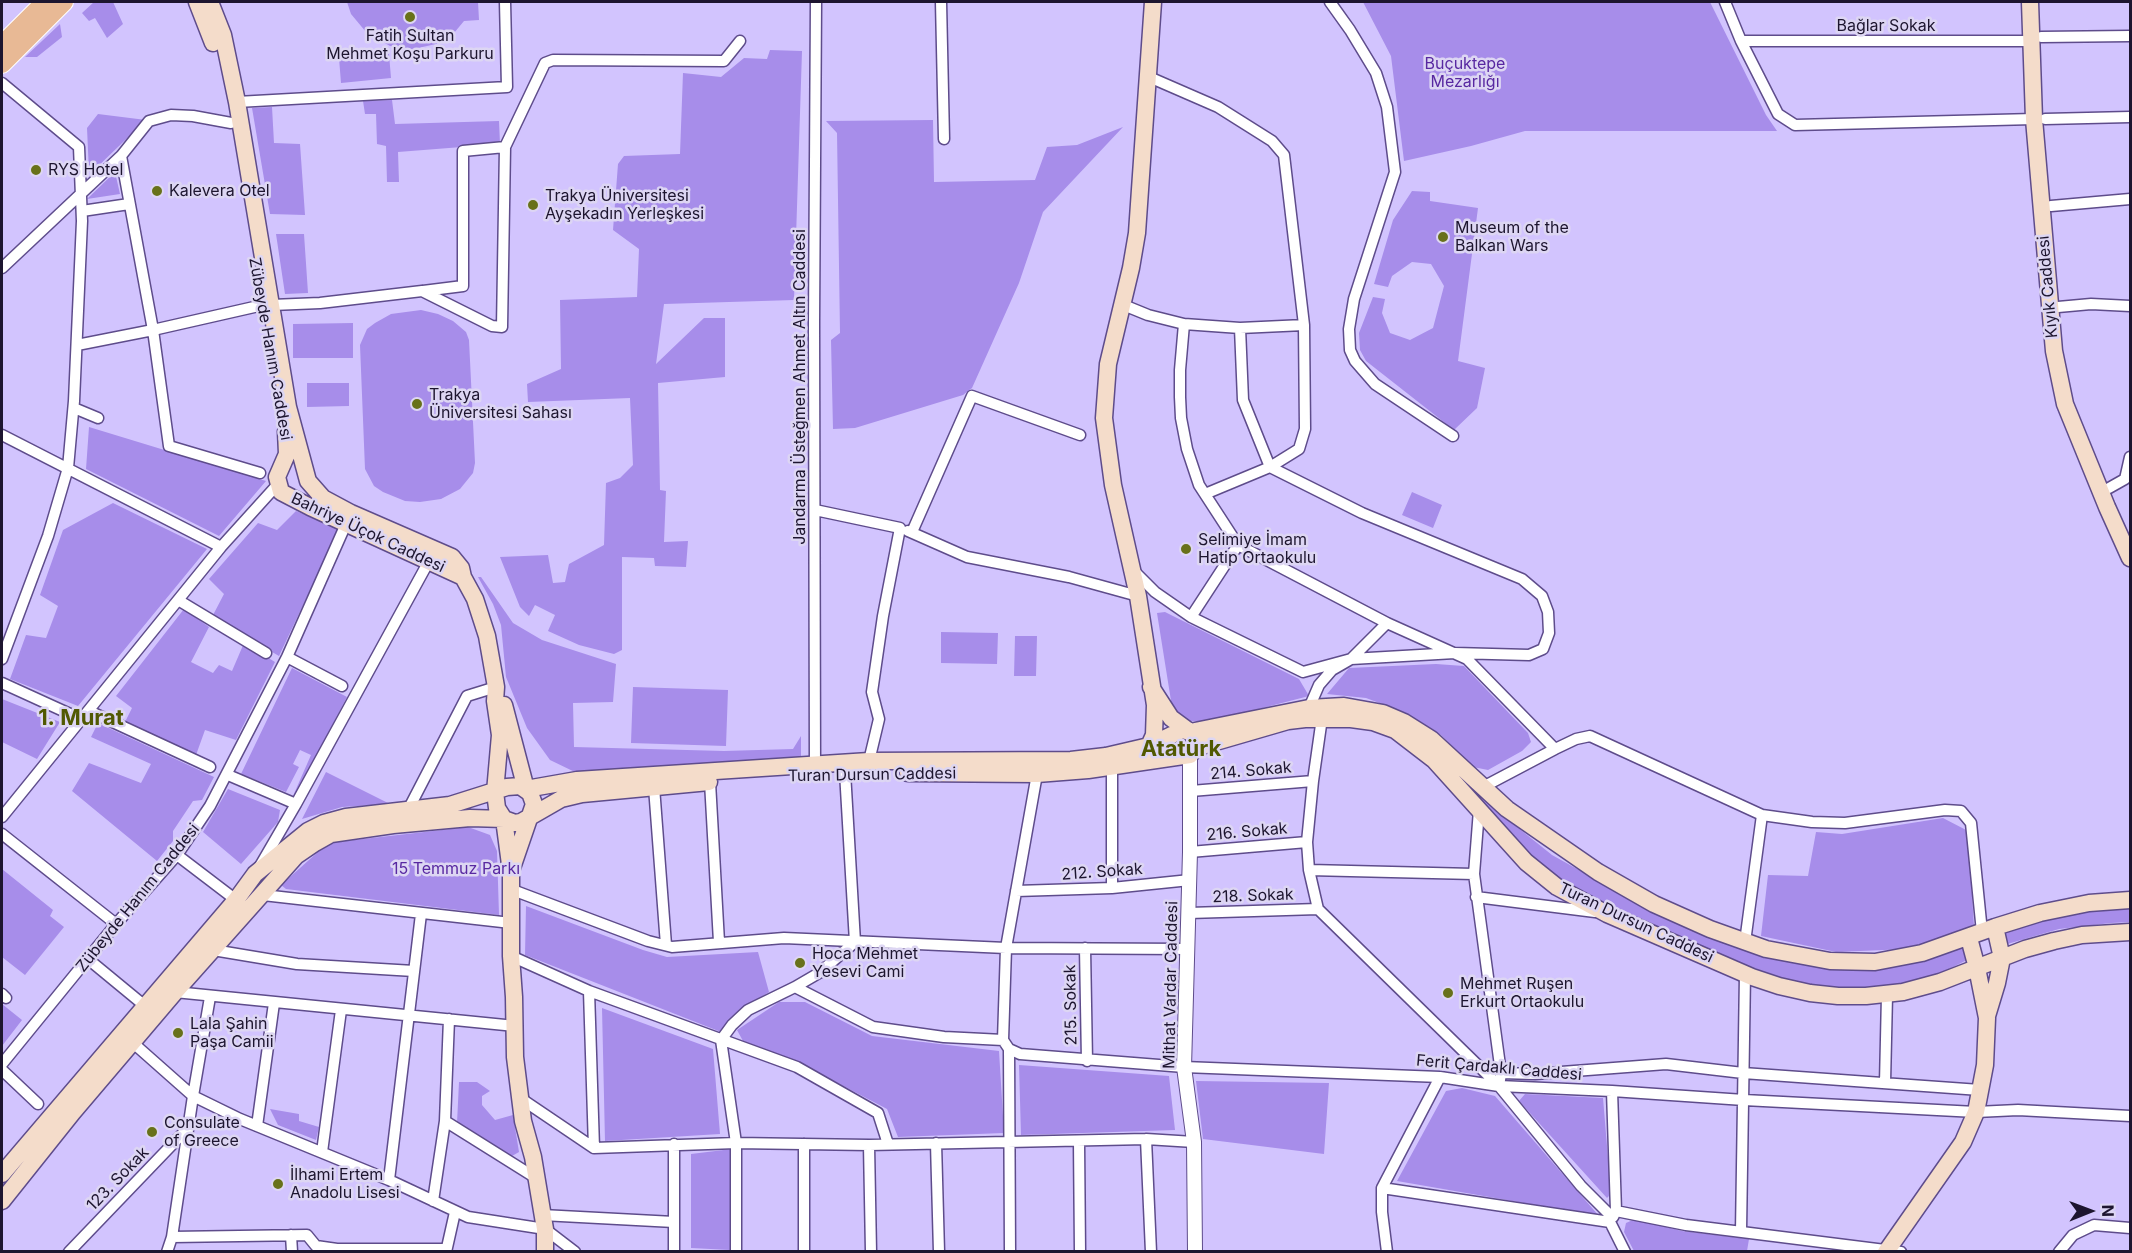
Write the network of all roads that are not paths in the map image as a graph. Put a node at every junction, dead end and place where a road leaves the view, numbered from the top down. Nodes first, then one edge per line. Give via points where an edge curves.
1 (45, 2) edge
2 (64, 2) edge
3 (197, 2) edge
4 (210, 2) edge
5 (505, 2) edge
6 (816, 2) edge
7 (941, 2) edge
8 (1153, 2) edge
9 (1330, 2) edge
10 (1725, 2) edge
11 (2030, 2) edge
12 (2039, 2) edge
13 (2130, 36) edge
14 (2037, 39) junction
15 (740, 40) dead end
16 (1741, 41) junction
17 (2, 45) edge
18 (2, 64) edge
19 (1149, 77) junction
20 (2, 83) edge
21 (237, 102) junction
22 (2130, 117) edge
23 (2039, 119) junction
24 (231, 123) junction
25 (944, 139) dead end
26 (505, 147) junction
27 (121, 156) junction
28 (81, 193) junction
29 (2130, 199) edge
30 (129, 204) junction
31 (2051, 206) junction
32 (82, 211) junction
33 (2, 268) edge
34 (422, 291) junction
35 (1122, 304) junction
36 (268, 305) junction
37 (2130, 306) edge
38 (2058, 308) junction
39 (1185, 324) junction
40 (1304, 325) junction
41 (1240, 328) junction
42 (153, 330) junction
43 (77, 345) junction
44 (74, 408) junction
45 (98, 418) dead end
46 (2, 435) edge
47 (1080, 435) dead end
48 (1453, 436) dead end
49 (2130, 457) edge
50 (282, 466) junction
51 (1270, 467) junction
52 (68, 468) junction
53 (303, 470) junction
54 (261, 473) dead end
55 (278, 484) junction
56 (2109, 488) junction
57 (1205, 494) junction
58 (815, 510) junction
59 (348, 519) junction
60 (900, 528) junction
61 (2130, 531) edge
62 (912, 532) junction
63 (1238, 545) junction
64 (221, 547) junction
65 (2130, 558) edge
66 (429, 561) junction
67 (1132, 570) junction
68 (463, 577) junction
69 (1138, 596) junction
70 (178, 600) junction
71 (1191, 617) junction
72 (1388, 623) junction
73 (266, 652) dead end
74 (1455, 653) junction
75 (287, 657) junction
76 (2, 658) edge
77 (1351, 659) junction
78 (2, 683) edge
79 (342, 686) dead end
80 (496, 687) junction
81 (1154, 691) junction
82 (1319, 711) junction
83 (85, 715) junction
84 (1169, 738) junction
85 (1149, 746) junction
86 (1189, 748) junction
87 (1555, 749) junction
88 (869, 761) junction
89 (1112, 766) junction
90 (210, 767) dead end
91 (815, 769) junction
92 (845, 772) junction
93 (1037, 774) junction
94 (228, 775) junction
95 (1313, 781) junction
96 (710, 782) junction
97 (654, 787) junction
98 (1483, 787) junction
99 (526, 789) junction
100 (1191, 791) junction
101 (495, 792) junction
102 (296, 804) junction
103 (408, 810) junction
104 (1479, 810) junction
105 (1762, 814) junction
106 (530, 815) junction
107 (2, 817) edge
108 (504, 819) junction
109 (2, 834) edge
110 (1307, 842) junction
111 (1190, 852) junction
112 (177, 855) junction
113 (1309, 870) junction
114 (255, 874) junction
115 (1474, 874) junction
116 (511, 880) junction
117 (1190, 880) junction
118 (1112, 888) junction
119 (1016, 891) junction
120 (263, 895) junction
121 (1476, 897) junction
122 (236, 900) junction
123 (2130, 900) edge
124 (1318, 909) junction
125 (1189, 913) junction
126 (421, 914) junction
127 (1607, 914) junction
128 (511, 923) junction
129 (116, 924) junction
130 (1982, 932) junction
131 (2130, 932) edge
132 (719, 942) junction
133 (855, 942) junction
134 (1745, 942) junction
135 (666, 945) junction
136 (1006, 948) junction
137 (1085, 948) junction
138 (1186, 949) junction
139 (2025, 949) junction
140 (213, 950) junction
141 (511, 956) junction
142 (2002, 958) junction
143 (88, 959) junction
144 (1977, 968) junction
145 (414, 971) junction
146 (1745, 974) junction
147 (1940, 982) junction
148 (1997, 983) junction
149 (795, 987) junction
150 (589, 991) junction
151 (175, 992) junction
152 (1887, 994) junction
153 (1982, 996) junction
154 (210, 997) junction
155 (274, 1003) junction
156 (145, 1006) junction
157 (341, 1010) junction
158 (410, 1015) junction
159 (1987, 1018) junction
160 (449, 1019) junction
161 (514, 1026) junction
162 (722, 1040) junction
163 (132, 1042) junction
164 (1006, 1045) junction
165 (1087, 1061) junction
166 (2, 1064) edge
167 (1184, 1067) junction
168 (2, 1070) edge
169 (1501, 1073) junction
170 (1743, 1074) junction
171 (1440, 1077) junction
172 (1885, 1083) junction
173 (1499, 1086) junction
174 (1980, 1090) junction
175 (1612, 1091) junction
176 (193, 1096) junction
177 (520, 1098) junction
178 (1744, 1100) junction
179 (38, 1104) dead end
180 (1976, 1112) junction
181 (2130, 1116) edge
182 (445, 1121) junction
183 (257, 1126) junction
184 (188, 1128) junction
185 (1146, 1139) junction
186 (1009, 1142) junction
187 (1079, 1142) junction
188 (1194, 1142) junction
189 (736, 1143) junction
190 (936, 1143) junction
191 (674, 1144) junction
192 (804, 1144) junction
193 (888, 1144) junction
194 (869, 1145) junction
195 (594, 1148) junction
196 (322, 1152) junction
197 (2, 1174) edge
198 (536, 1178) junction
199 (389, 1180) junction
200 (1382, 1188) junction
201 (2, 1201) edge
202 (433, 1201) junction
203 (455, 1212) junction
204 (1613, 1217) junction
205 (544, 1222) junction
206 (674, 1222) junction
207 (2130, 1228) edge
208 (1741, 1231) junction
209 (291, 1235) junction
210 (172, 1237) junction
211 (337, 1250) edge
212 (446, 1250) edge
213 (1891, 1250) edge
214 (69, 1251) edge
215 (167, 1251) edge
216 (292, 1251) edge
217 (545, 1251) edge
218 (575, 1251) edge
219 (674, 1251) edge
220 (736, 1251) edge
221 (804, 1251) edge
222 (871, 1251) edge
223 (939, 1251) edge
224 (1010, 1251) edge
225 (1080, 1251) edge
226 (1151, 1251) edge
227 (1195, 1251) edge
228 (1387, 1251) edge
229 (1625, 1251) edge
230 (2060, 1251) edge

1 - 17 main road
2 - 18 main road
3 - 24 main road, Zübeyde Hanım Caddesi via 213,41
4 - 21 main road, Zübeyde Hanım Caddesi via 223,35
5 - 21 street via 507,87
6 - 58 street, Jandarma Üsteğmen Ahmet Altın Caddesi
7 - 25 street
8 - 19 main road
9 - 48 street via 1376,73 1387,107 1395,172 1354,299 1350,350 1375,384
10 - 16 street
11 - 14 main road, Kıyık Caddesi
12 - 14 main road, Kıyık Caddesi
13 - 14 street, Bağlar Sokak
14 - 16 street, Bağlar Sokak
14 - 23 main road, Kıyık Caddesi
15 - 26 street via 723,61 545,63
16 - 23 street via 1778,114 1795,125
19 - 35 main road via 1137,233
19 - 40 street via 1218,107 1272,141 1284,155
20 - 28 street via 79,147
21 - 36 main road, Zübeyde Hanım Caddesi
22 - 23 street
23 - 31 main road, Kıyık Caddesi
23 - 65 main road, Kıyık Caddesi via 2054,351 2065,404
24 - 27 street via 171,115 149,120
24 - 36 main road, Zübeyde Hanım Caddesi
26 - 34 street via 463,151 463,286
26 - 34 street via 502,327 492,326
27 - 28 street
27 - 30 street
28 - 32 street
28 - 33 street
29 - 31 street
30 - 32 street
30 - 42 street
31 - 38 main road, Kıyık Caddesi
32 - 43 street
34 - 36 street
35 - 39 street
35 - 67 main road via 1108,364 1104,417 1113,485
36 - 42 street
36 - 50 main road, Zübeyde Hanım Caddesi via 287,438
36 - 53 main road, Zübeyde Hanım Caddesi
37 - 38 street via 2091,304
38 - 56 main road, Kıyık Caddesi via 2065,366 2075,405
39 - 41 street
39 - 57 street via 1180,370 1181,418 1187,449
40 - 41 street
40 - 51 street via 1303,439 1299,449
41 - 51 street via 1243,400
42 - 43 street
42 - 54 street via 169,446
43 - 44 street
44 - 45 street
44 - 52 street
46 - 52 street
47 - 62 street via 972,396
49 - 56 street via 2125,479
50 - 53 main road
50 - 55 main road, Zübeyde Hanım Caddesi
51 - 57 street
51 - 74 street via 1362,513 1522,579 1542,596 1549,633 1543,649 1529,655
52 - 64 street
52 - 76 street via 48,536
53 - 59 main road, Bahriye Üçok Caddesi via 323,498
55 - 59 main road, Bahriye Üçok Caddesi via 281,492
55 - 64 street, Zübeyde Hanım Caddesi
56 - 61 main road, Kıyık Caddesi
57 - 63 street
58 - 60 street
58 - 91 street, Jandarma Üsteğmen Ahmet Altın Caddesi
59 - 66 main road, Bahriye Üçok Caddesi
59 - 68 main road, Bahriye Üçok Caddesi via 452,557
59 - 75 street, Zübeyde Hanım Caddesi
60 - 62 street
60 - 88 street via 872,692 879,719
62 - 69 street via 967,557 1069,577
63 - 71 street
63 - 72 street
64 - 70 street, Zübeyde Hanım Caddesi
66 - 68 main road, Bahriye Üçok Caddesi
66 - 102 street
67 - 69 main road
67 - 71 street
68 - 80 main road, Bahriye Üçok Caddesi via 482,618
69 - 81 main road
70 - 73 street
70 - 83 street, Zübeyde Hanım Caddesi
71 - 77 street via 1303,672
72 - 74 street
72 - 77 street
74 - 77 street
74 - 87 street via 1467,659
75 - 79 street
75 - 94 street, Zübeyde Hanım Caddesi
77 - 82 street via 1332,670 1319,685
78 - 83 street
80 - 99 main road, Bahriye Üçok Caddesi
80 - 101 main road, Bahriye Üçok Caddesi via 500,735
80 - 103 street via 467,696
81 - 84 main road
81 - 85 main road via 1156,718
81 - 86 main road
82 - 86 main road, Turan Dursun Caddesi
82 - 95 street
82 - 98 main road via 1359,708 1404,722 1431,739
82 - 104 main road, Turan Dursun Caddesi via 1395,730 1434,759
83 - 90 street
83 - 107 street, Zübeyde Hanım Caddesi
84 - 85 main road, Turan Dursun Caddesi
84 - 86 main road, Turan Dursun Caddesi via 1178,731
85 - 88 main road, Turan Dursun Caddesi via 1071,760
86 - 89 main road, Turan Dursun Caddesi
86 - 100 street, Mithat Vardar Caddesi
87 - 98 street
87 - 105 street via 1590,736
88 - 91 main road, Turan Dursun Caddesi
89 - 93 main road, Turan Dursun Caddesi
89 - 118 street
91 - 92 main road, Turan Dursun Caddesi
91 - 96 main road, Turan Dursun Caddesi
91 - 99 main road, Turan Dursun Caddesi via 577,780
92 - 93 main road, Turan Dursun Caddesi
92 - 133 street
93 - 119 street
94 - 102 street
94 - 112 street, Zübeyde Hanım Caddesi
95 - 100 street, 214. Sokak
95 - 110 street
96 - 97 main road, Turan Dursun Caddesi
96 - 132 street
97 - 106 main road, Turan Dursun Caddesi via 561,799
97 - 135 street
98 - 134 main road via 1507,809 1598,872 1654,904
99 - 101 main road via 514,785
99 - 106 main road via 534,804
100 - 111 street, Mithat Vardar Caddesi
101 - 103 main road via 450,805
101 - 108 main road via 497,808
102 - 114 street
103 - 114 main road via 324,823 308,831
104 - 115 street
104 - 127 main road, Turan Dursun Caddesi via 1541,876
105 - 130 street via 1845,823 1961,811 1971,823
105 - 134 street
106 - 108 main road via 521,822
106 - 116 main road
108 - 116 main road
108 - 120 main road via 470,818 331,834 296,856
109 - 129 street
110 - 111 street, 216. Sokak
110 - 113 street
111 - 117 street, Mithat Vardar Caddesi
112 - 122 street
112 - 129 street, Zübeyde Hanım Caddesi
113 - 115 street
113 - 124 street
114 - 122 main road
115 - 121 street
116 - 128 main road
116 - 135 street via 648,941
117 - 118 street, 212. Sokak
117 - 125 street, Mithat Vardar Caddesi
118 - 119 street, 212. Sokak
119 - 136 street
120 - 126 street
120 - 140 main road
121 - 127 street
121 - 169 street
122 - 156 main road
123 - 130 main road via 2063,908
124 - 125 street, 218. Sokak
124 - 173 street
125 - 138 street, Mithat Vardar Caddesi
126 - 128 street
126 - 145 street
127 - 146 main road, Turan Dursun Caddesi
128 - 141 main road
129 - 143 street, Zübeyde Hanım Caddesi
130 - 134 main road via 1906,957 1856,963 1796,956
130 - 142 main road
130 - 144 main road
131 - 139 main road, Turan Dursun Caddesi via 2082,935
132 - 133 street via 784,938
132 - 135 street
133 - 136 street
133 - 149 street via 819,973
136 - 137 street
136 - 164 street
137 - 138 street
137 - 165 street, 215. Sokak
138 - 167 street, Mithat Vardar Caddesi
139 - 142 main road, Turan Dursun Caddesi
139 - 148 main road
140 - 145 street via 297,964
140 - 151 main road
141 - 150 street
141 - 161 main road
142 - 144 main road, Turan Dursun Caddesi
142 - 148 main road
143 - 156 street
143 - 166 street, Zübeyde Hanım Caddesi
144 - 147 main road, Turan Dursun Caddesi
144 - 153 main road
145 - 158 street
146 - 152 main road, Turan Dursun Caddesi via 1810,993
146 - 170 street
147 - 152 main road, Turan Dursun Caddesi
147 - 153 main road via 1965,982
148 - 159 main road
149 - 162 street via 748,1010
149 - 164 street via 873,1027
150 - 162 street
150 - 195 street
151 - 154 street
151 - 163 main road
152 - 172 street
153 - 159 main road
154 - 155 street
154 - 176 street
155 - 157 street
155 - 183 street
156 - 197 main road
157 - 158 street
157 - 196 street
158 - 160 street
158 - 199 street
159 - 174 main road
160 - 161 street
160 - 182 street
161 - 177 main road
162 - 189 street
162 - 193 street via 797,1067 878,1113
163 - 176 street
163 - 201 main road
164 - 165 street, Ferit Çardaklı Caddesi via 1020,1054
164 - 186 street
165 - 167 street, Ferit Çardaklı Caddesi
167 - 171 street, Ferit Çardaklı Caddesi
167 - 188 street, Mithat Vardar Caddesi
168 - 179 street
169 - 170 street via 1666,1064
169 - 173 street
170 - 172 street
170 - 178 street
171 - 173 street, Ferit Çardaklı Caddesi
171 - 200 street
172 - 174 street
173 - 175 street, Ferit Çardaklı Caddesi
173 - 204 street via 1581,1186
174 - 180 main road
175 - 178 street, Ferit Çardaklı Caddesi
175 - 204 street
176 - 183 street
176 - 184 street
177 - 195 street
177 - 198 main road
178 - 180 street, Ferit Çardaklı Caddesi
178 - 208 street
180 - 181 street, Ferit Çardaklı Caddesi via 2018,1110
180 - 213 main road via 1963,1142
182 - 198 street
182 - 202 street
183 - 196 street
184 - 210 street
184 - 214 street, 123. Sokak
185 - 187 street
185 - 188 street
185 - 226 street
186 - 187 street
186 - 190 street
186 - 224 street
187 - 225 street
188 - 227 street, Mithat Vardar Caddesi
189 - 191 street
189 - 192 street
189 - 220 street
190 - 193 street
190 - 223 street
191 - 195 street
191 - 206 street
192 - 194 street
192 - 221 street
193 - 194 street
194 - 222 street
196 - 199 street
198 - 205 main road
199 - 202 street
200 - 204 street
200 - 228 street
202 - 203 street
203 - 205 street via 482,1221
203 - 212 street
204 - 208 street
204 - 229 street
205 - 206 street
205 - 217 main road
205 - 218 street
206 - 219 street
207 - 230 street via 2094,1225 2073,1235
208 - 213 street
209 - 210 street
209 - 211 street via 307,1235 316,1246
209 - 216 street
210 - 215 street
211 - 212 street

